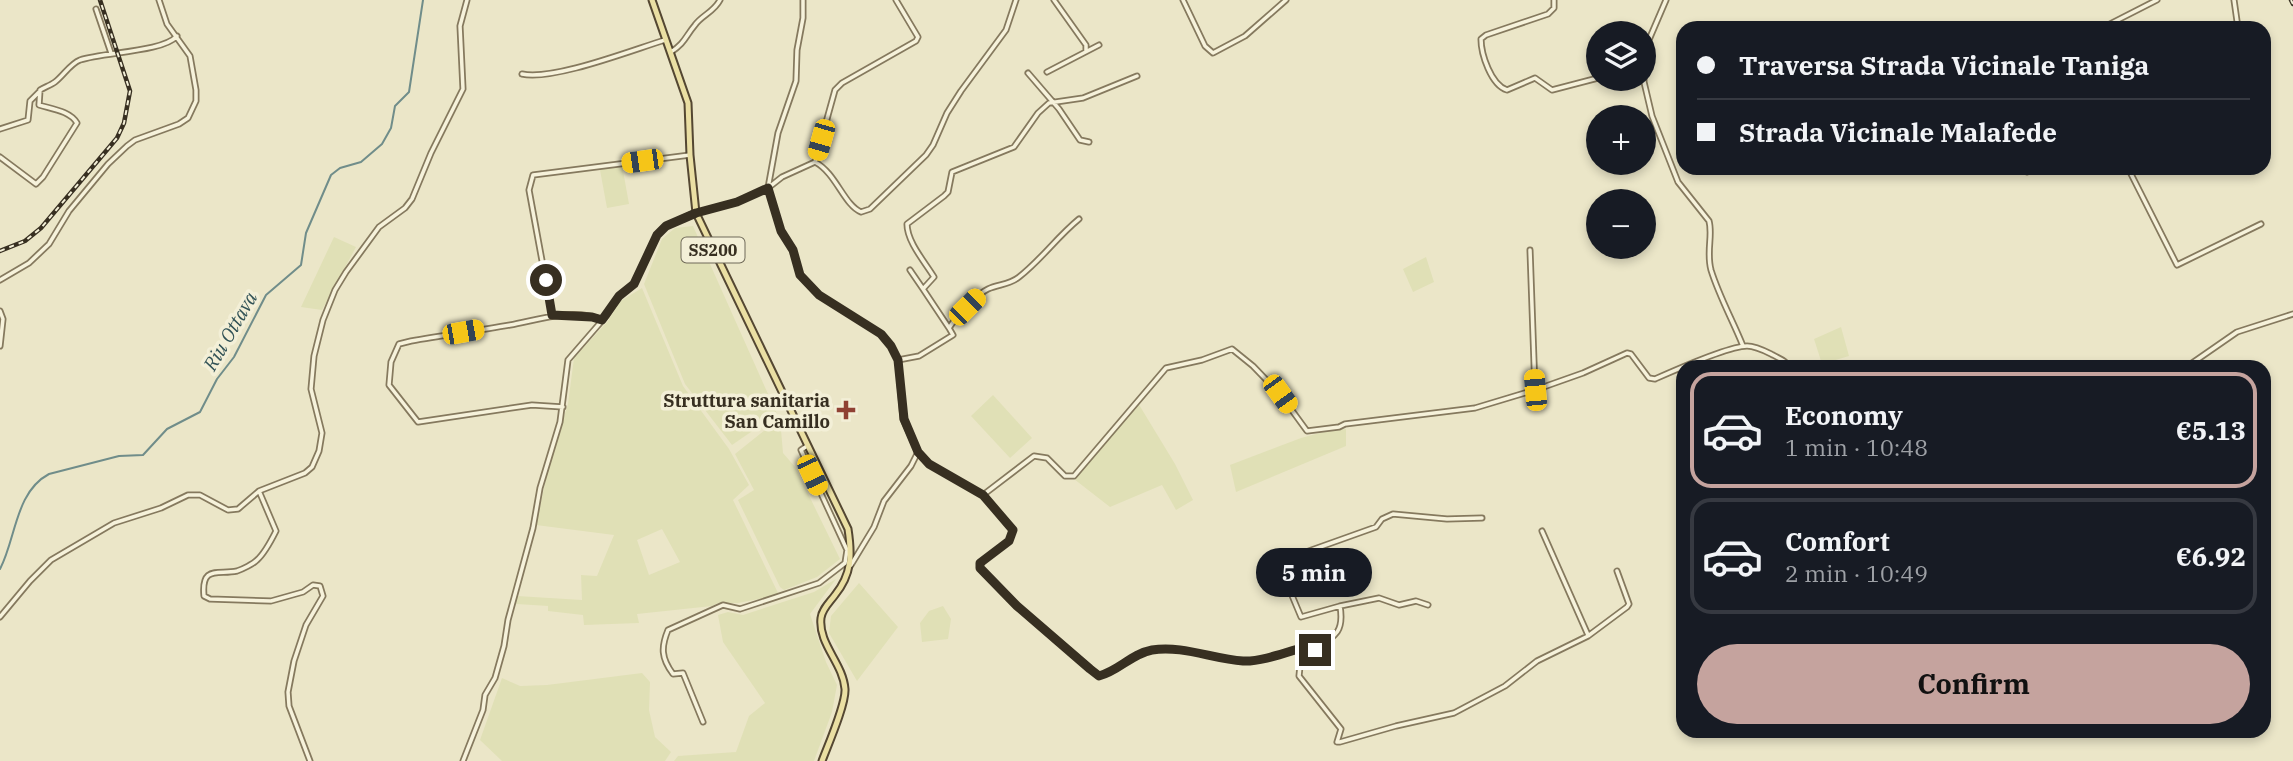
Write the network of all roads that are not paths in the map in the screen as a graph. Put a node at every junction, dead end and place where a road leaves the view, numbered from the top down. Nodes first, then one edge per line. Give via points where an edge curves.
1 (159, 0) edge
2 (467, 0) edge
3 (652, 0) edge
4 (720, 0) edge
5 (803, 0) edge
6 (896, 0) edge
7 (1016, 0) edge
8 (1054, 0) edge
9 (1184, 0) edge
10 (1286, 0) edge
11 (1554, 0) edge
12 (1666, 0) edge
13 (2157, 0) edge
14 (2234, 0) edge
15 (96, 9) dead end
16 (2116, 21) edge
17 (2237, 21) edge
18 (1656, 23) edge
19 (177, 36) junction
20 (667, 40) junction
21 (1099, 45) dead end
22 (1086, 51) junction
23 (671, 52) junction
24 (111, 53) junction
25 (1047, 72) dead end
26 (1028, 73) dead end
27 (522, 74) dead end
28 (1137, 76) dead end
29 (1586, 81) edge
30 (1646, 91) edge
31 (39, 92) junction
32 (1053, 103) junction
33 (0, 129) edge
34 (1088, 142) dead end
35 (690, 155) junction
36 (0, 157) edge
37 (815, 162) junction
38 (2132, 175) edge
39 (768, 188) junction
40 (695, 199) junction
41 (696, 213) junction
42 (682, 218) junction
43 (1079, 219) dead end
44 (701, 224) junction
45 (2262, 224) dead end
46 (1530, 250) dead end
47 (910, 270) dead end
48 (0, 280) edge
49 (923, 289) junction
50 (0, 311) edge
51 (2293, 314) edge
52 (552, 315) junction
53 (602, 320) junction
54 (949, 328) junction
55 (0, 346) edge
56 (1743, 346) junction
57 (898, 360) junction
58 (1702, 360) edge
59 (1783, 360) edge
60 (2196, 360) edge
61 (1676, 371) edge
62 (1535, 390) junction
63 (563, 407) junction
64 (807, 446) junction
65 (918, 452) junction
66 (259, 491) junction
67 (983, 495) junction
68 (1482, 518) dead end
69 (1542, 531) dead end
70 (850, 567) junction
71 (1617, 571) dead end
72 (1428, 604) dead end
73 (1340, 606) junction
74 (0, 617) edge
75 (1588, 635) junction
76 (1315, 647) junction
77 (703, 722) dead end
78 (310, 761) edge
79 (463, 761) edge
80 (822, 761) edge

1 - 19 street via 167,24
2 - 66 street via 460,26 463,89 412,199 379,227 335,290 323,320 311,389 322,433 312,467
3 - 20 main road, SS200
4 - 23 street
5 - 39 street via 796,81 778,133
6 - 37 street via 918,37 835,90
7 - 37 street via 1006,30 947,113 933,145 870,209 854,209
8 - 22 street
9 - 10 street via 1213,54 1245,36
11 - 29 street via 1548,14 1482,39 1494,81 1507,90 1535,78 1552,90
12 - 18 street
13 - 16 street
14 - 17 street
15 - 24 street
19 - 24 street via 149,48
19 - 48 street via 190,56 196,83 196,101 188,118 127,146 76,202 49,244
20 - 23 main road, SS200
20 - 27 street via 559,72 534,77
21 - 22 street
22 - 25 street
23 - 35 main road, SS200 via 688,103
24 - 31 street via 77,61
26 - 32 street
28 - 32 street via 1083,98
30 - 56 street via 1678,182 1709,222 1711,269
31 - 33 street via 30,101 28,120
31 - 36 street via 38,104 63,112 77,123 36,184
32 - 34 street via 1080,140
32 - 49 street via 1038,113 1014,147 952,172 948,192 907,224 912,242 934,277
35 - 40 main road, SS200
35 - 52 street via 533,175 529,190
37 - 39 street
38 - 45 street via 2177,265
39 - 41 street
39 - 57 street via 800,275 819,295 881,334
40 - 41 main road, SS200
40 - 42 street via 691,212
41 - 42 street
41 - 44 main road, SS200
42 - 44 street via 695,218
42 - 53 street via 657,235 634,284
43 - 54 street via 1034,266 1007,285 988,289
44 - 64 main road, SS200
46 - 62 street
47 - 49 street
49 - 54 street
50 - 55 street via 4,319
51 - 60 street via 2236,332
52 - 53 street
52 - 63 street via 399,344 391,362 389,386 418,422 532,405
53 - 63 street via 568,360
54 - 57 street via 953,335 945,341 919,356
56 - 58 street
56 - 59 street
57 - 65 street via 904,419
61 - 62 street via 1649,379 1627,353
62 - 67 street via 1475,408 1307,431 1280,394 1232,349 1166,368 1074,476 1065,476 1047,458 1034,456
63 - 79 street via 495,678
64 - 70 main road, SS200 via 848,529
64 - 77 street via 801,450 847,550 845,563 819,583 740,609 723,605 668,629 662,645 667,666 673,674 683,673
65 - 67 street via 929,464
65 - 70 street via 884,501
66 - 74 street via 238,509 228,510 200,495 188,495 114,523 51,560
66 - 78 street via 276,531 257,561 208,575 204,596 271,601 313,585 323,590 306,625 288,692
67 - 76 street via 1013,530 1009,541 980,563 980,568 1099,676 1132,656 1153,650 1246,661
68 - 73 street via 1387,515 1376,527 1278,562 1301,617
69 - 75 street
70 - 80 main road via 821,621 845,691
71 - 75 street via 1628,607
72 - 73 street via 1399,605 1379,598
73 - 76 street via 1340,629
75 - 76 street via 1454,713 1340,742 1341,729 1299,676 1300,666

